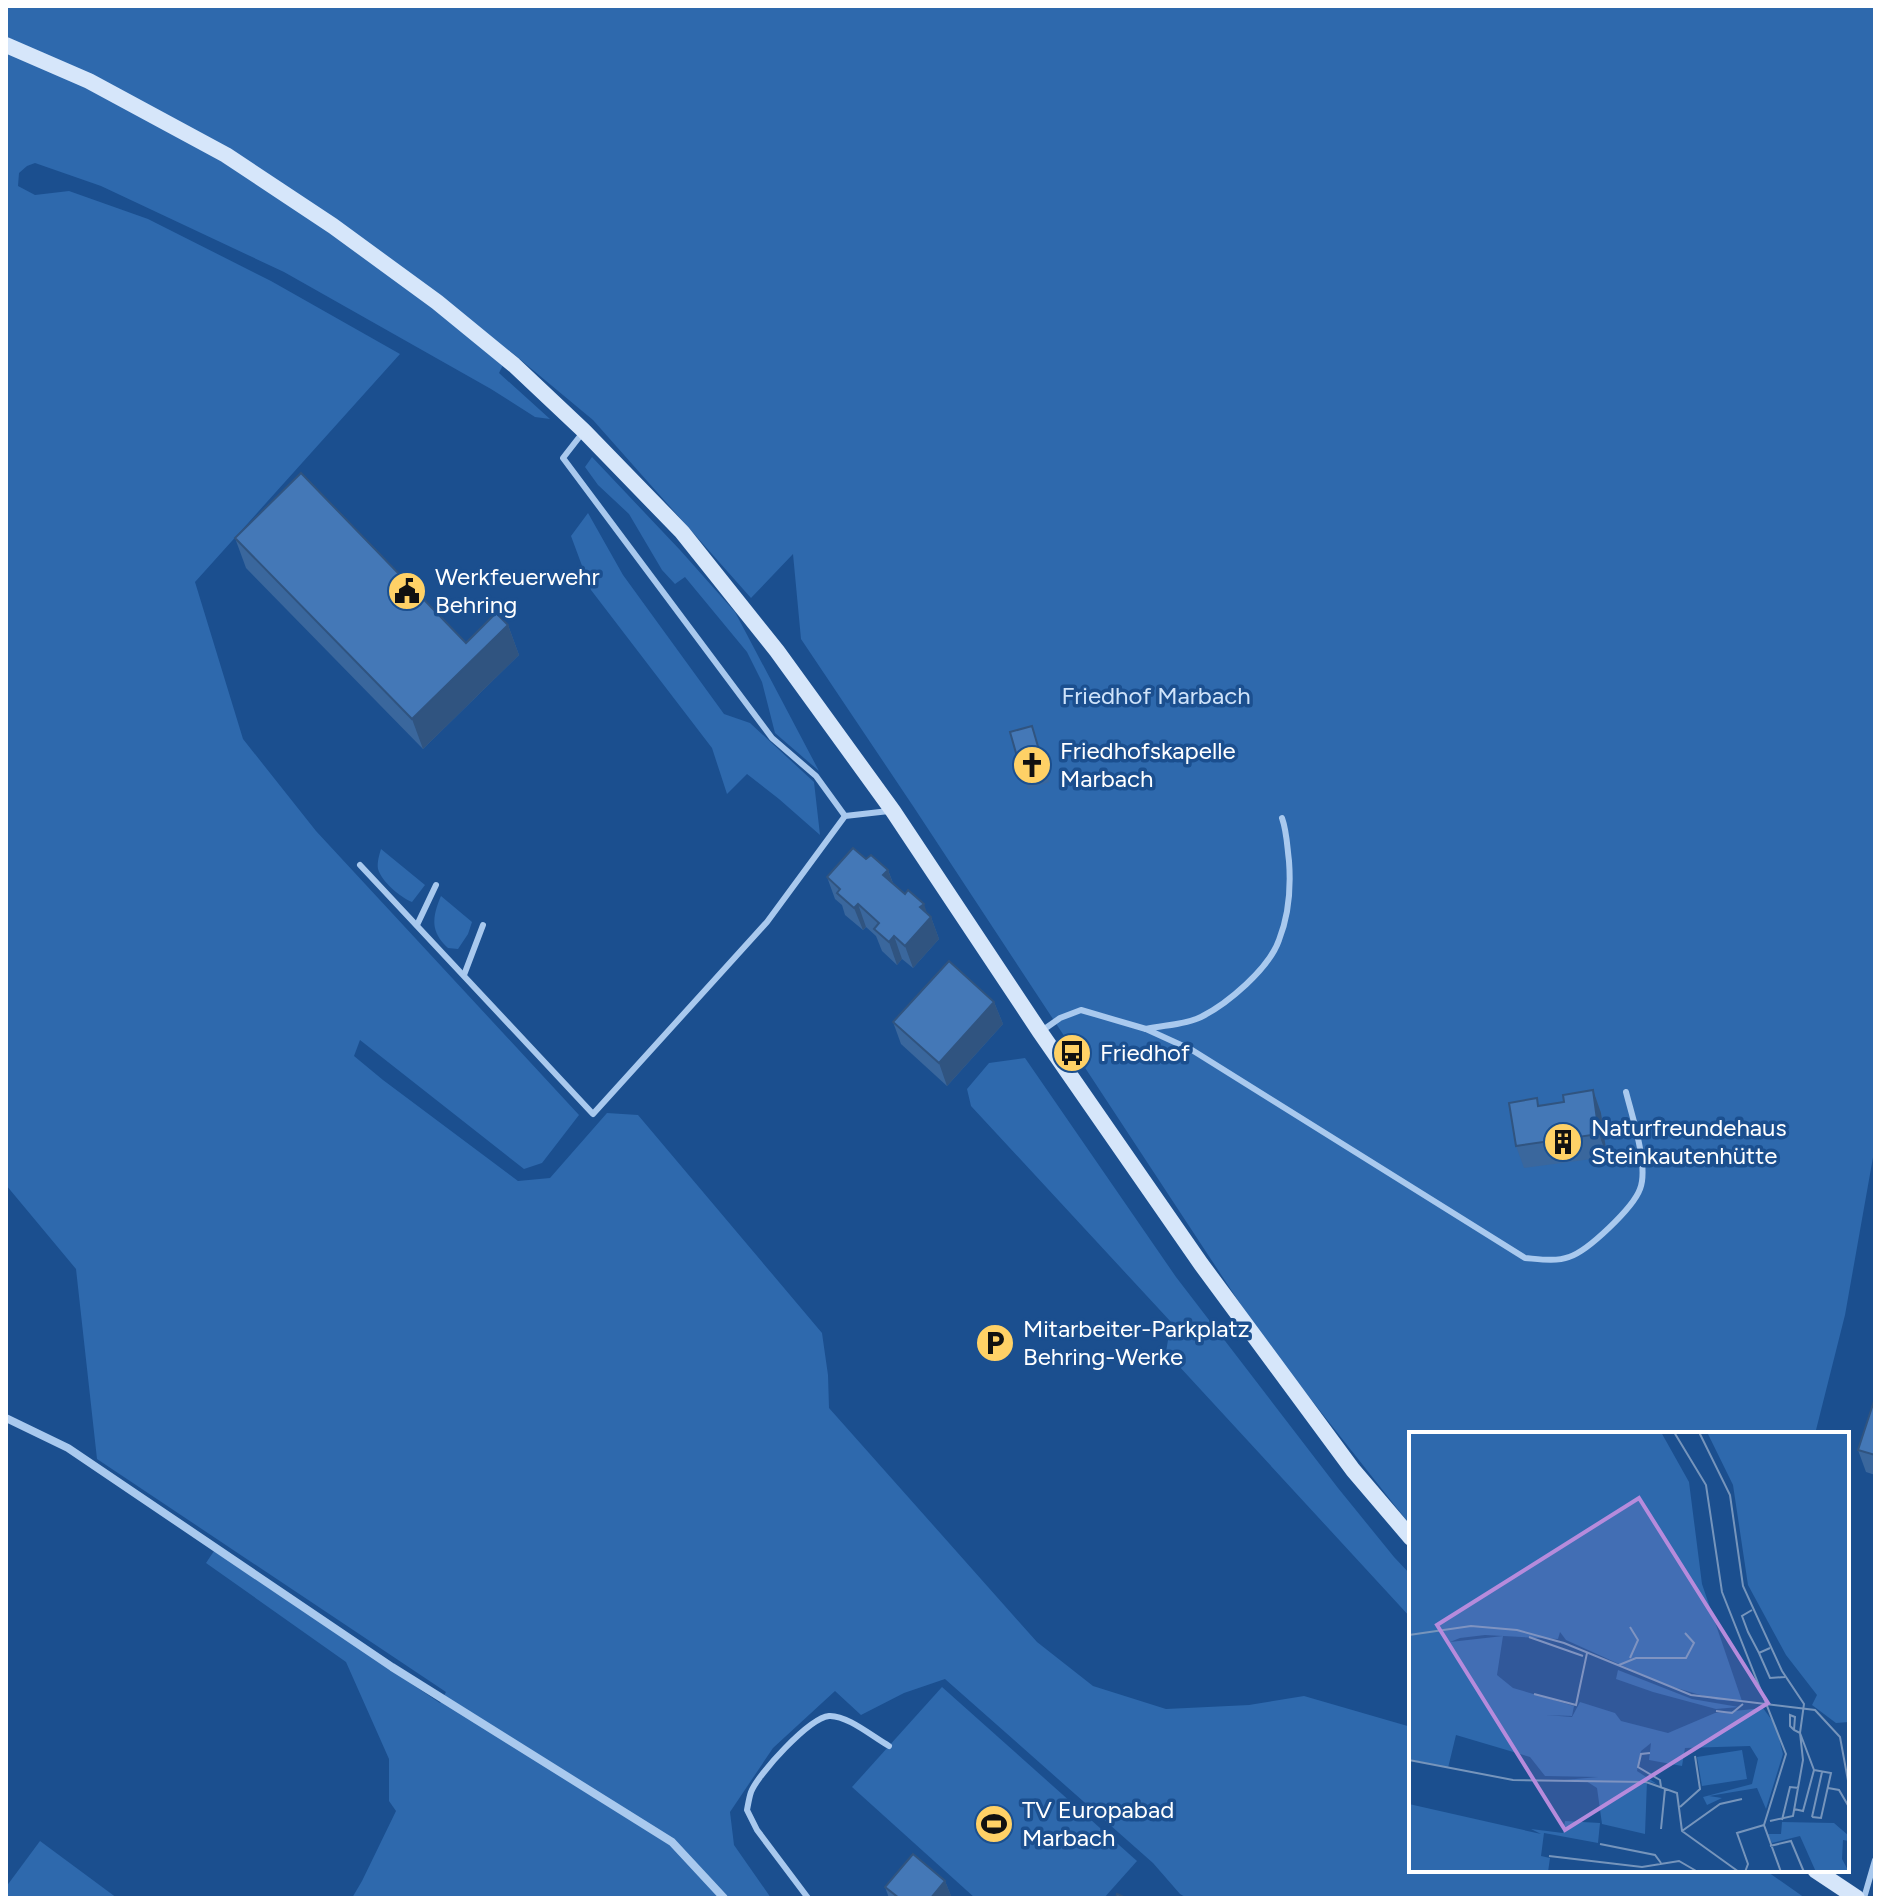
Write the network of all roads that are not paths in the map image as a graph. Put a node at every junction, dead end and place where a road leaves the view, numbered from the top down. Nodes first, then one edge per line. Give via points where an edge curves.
1 (6, 45) edge
2 (584, 431) junction
3 (893, 811) junction
4 (845, 816) junction
5 (1282, 818) dead end
6 (360, 865) dead end
7 (436, 885) dead end
8 (417, 925) junction
9 (483, 925) dead end
10 (464, 975) junction
11 (1146, 1029) junction
12 (1040, 1032) junction
13 (1626, 1092) dead end
14 (6, 1418) edge
15 (1409, 1536) edge
16 (889, 1746) dead end
17 (1875, 1860) edge
18 (1818, 1872) edge
19 (724, 1898) edge
20 (808, 1898) edge
21 (1857, 1898) edge
22 (1864, 1898) edge

1 - 2 main road via 89,81 226,155 333,226 437,302
2 - 3 main road via 682,532
2 - 4 lane via 563,458 772,738 816,776
3 - 4 lane
3 - 12 main road
4 - 10 lane via 767,922 593,1114
5 - 11 lane via 1290,900 1279,943 1258,973 1228,1000 1198,1018
6 - 8 lane
7 - 8 lane
8 - 10 lane
9 - 10 lane
11 - 12 lane via 1081,1010
11 - 13 lane via 1192,1050 1525,1258 1568,1258 1616,1222 1640,1189 1642,1160
12 - 15 main road via 1201,1264 1353,1470
14 - 19 street via 68,1448 392,1667 672,1842
16 - 20 lane via 843,1718 828,1716 788,1744 752,1790 747,1810 757,1830
17 - 22 lane
18 - 21 main road

